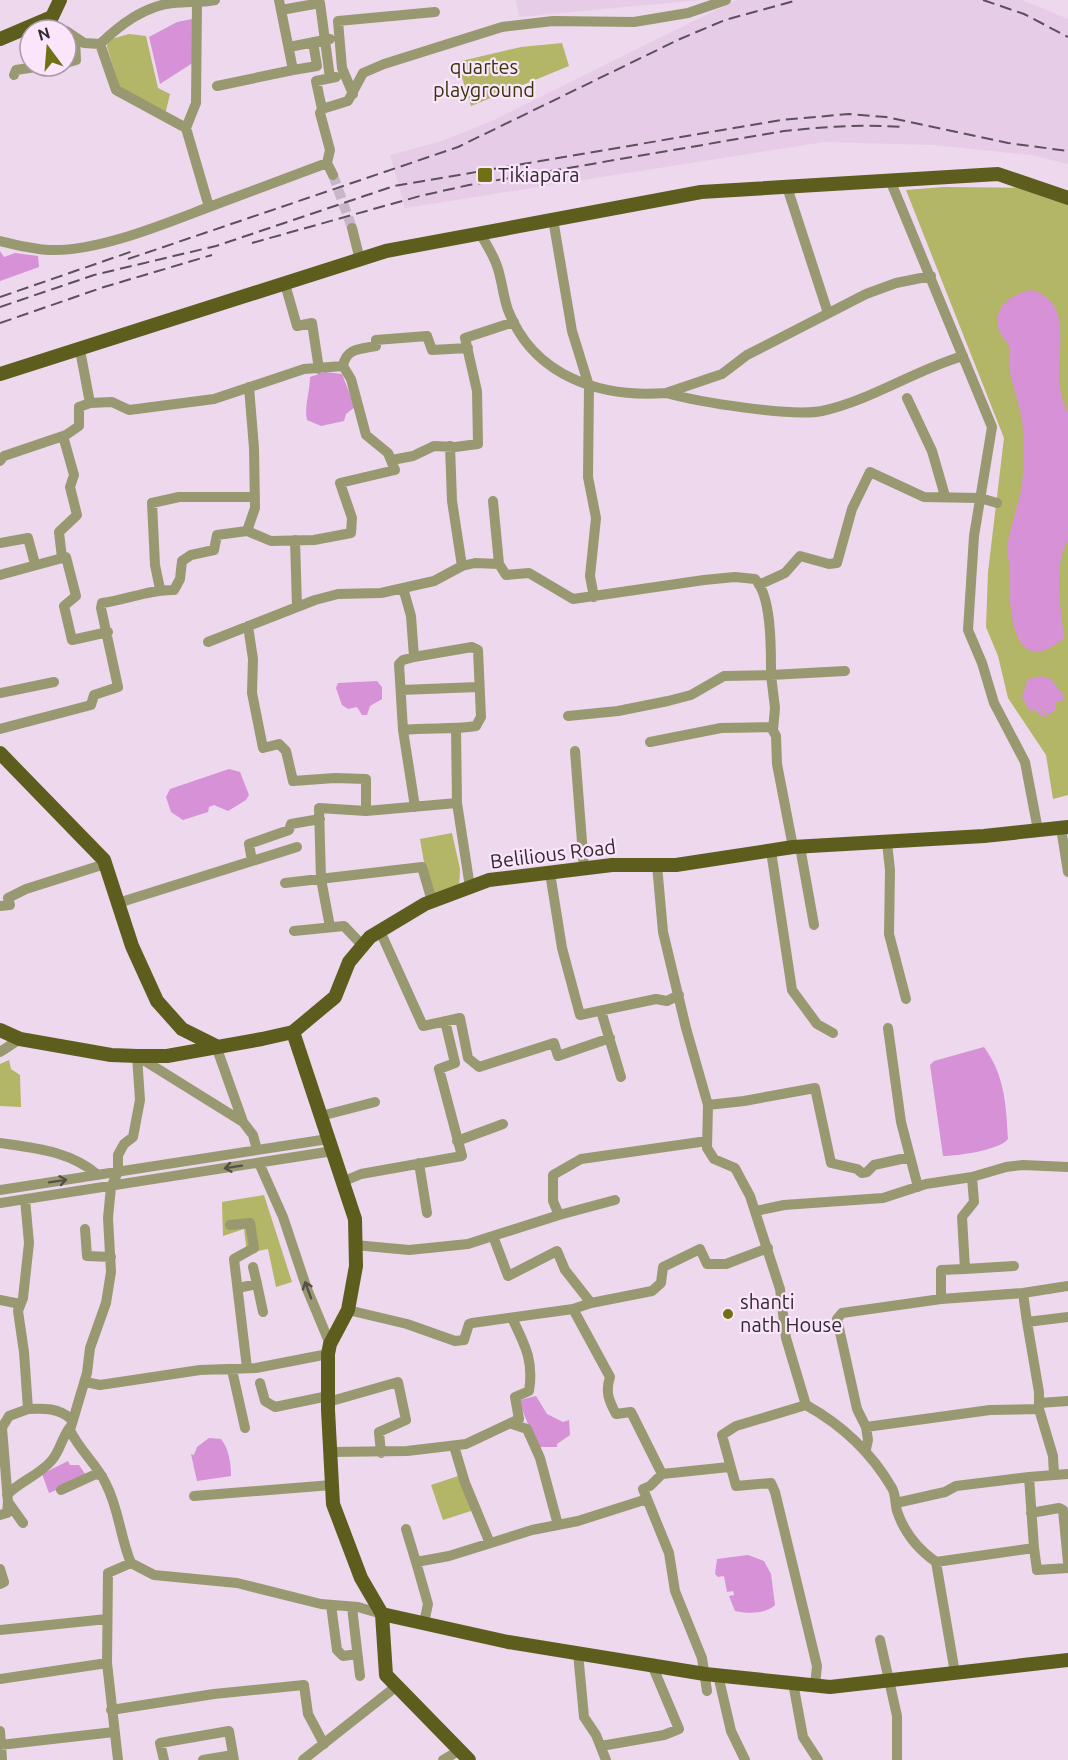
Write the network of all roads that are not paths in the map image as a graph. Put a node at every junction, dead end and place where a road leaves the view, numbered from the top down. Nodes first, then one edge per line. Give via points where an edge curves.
1 (60, 0) edge
2 (215, 0) edge
3 (726, 0) edge
4 (190, 2) edge
5 (280, 5) edge
6 (435, 12) dead end
7 (52, 17) joint
8 (339, 37) junction
9 (0, 39) edge
10 (78, 39) edge
11 (325, 40) junction
12 (313, 42) junction
13 (100, 44) junction
14 (289, 46) junction
15 (18, 70) edge
16 (293, 70) junction
17 (14, 75) dead end
18 (345, 75) junction
19 (330, 78) junction
20 (217, 86) dead end
21 (353, 94) junction
22 (322, 109) junction
23 (186, 128) junction
24 (327, 163) junction
25 (333, 175) tunnel mouth
26 (890, 180) junction
27 (787, 187) junction
28 (1068, 198) edge
29 (209, 207) junction
30 (553, 219) junction
31 (352, 228) tunnel mouth
32 (480, 233) junction
33 (0, 241) edge
34 (360, 260) junction
35 (931, 276) junction
36 (285, 284) junction
37 (828, 313) junction
38 (514, 322) junction
39 (468, 348) junction
40 (80, 350) junction
41 (963, 356) junction
42 (343, 366) junction
43 (319, 369) junction
44 (0, 374) edge
45 (589, 386) junction
46 (249, 387) junction
47 (666, 393) junction
48 (907, 398) dead end
49 (90, 403) junction
50 (63, 436) junction
51 (450, 446) junction
52 (392, 460) junction
53 (0, 461) edge
54 (945, 496) junction
55 (255, 497) junction
56 (980, 498) junction
57 (493, 501) dead end
58 (997, 502) dead end
59 (247, 531) junction
60 (295, 540) junction
61 (0, 543) edge
62 (62, 558) junction
63 (35, 564) junction
64 (499, 564) junction
65 (462, 566) junction
66 (0, 575) edge
67 (759, 585) junction
68 (403, 588) junction
69 (160, 589) junction
70 (594, 597) junction
71 (297, 607) junction
72 (248, 626) junction
73 (108, 632) junction
74 (208, 642) dead end
75 (414, 657) junction
76 (845, 671) dead end
77 (771, 675) junction
78 (54, 682) dead end
79 (478, 687) junction
80 (401, 690) junction
81 (0, 693) edge
82 (568, 716) dead end
83 (0, 729) edge
84 (456, 729) junction
85 (403, 730) junction
86 (773, 730) junction
87 (650, 742) dead end
88 (575, 751) dead end
89 (0, 753) edge
90 (457, 803) junction
91 (415, 807) junction
92 (366, 811) junction
93 (320, 819) junction
94 (1064, 827) edge
95 (1038, 830) junction
96 (887, 843) junction
97 (797, 847) junction
98 (297, 848) dead end
99 (771, 851) junction
100 (252, 861) junction
101 (105, 864) junction
102 (657, 865) junction
103 (584, 868) junction
104 (1068, 872) edge
105 (550, 873) junction
106 (321, 879) junction
107 (285, 884) dead end
108 (470, 887) junction
109 (432, 901) junction
110 (118, 903) junction
111 (0, 906) edge
112 (814, 925) dead end
113 (330, 927) junction
114 (294, 931) dead end
115 (380, 931) junction
116 (362, 945) junction
117 (679, 995) junction
118 (906, 999) dead end
119 (601, 1011) junction
120 (445, 1021) junction
121 (888, 1028) dead end
122 (0, 1029) edge
123 (293, 1032) junction
124 (833, 1033) dead end
125 (610, 1038) junction
126 (20, 1039) junction
127 (216, 1046) junction
128 (0, 1052) edge
129 (137, 1056) junction
130 (621, 1077) dead end
131 (375, 1102) dead end
132 (708, 1105) junction
133 (321, 1116) junction
134 (243, 1122) junction
135 (502, 1124) dead end
136 (707, 1141) junction
137 (457, 1142) junction
138 (0, 1143) edge
139 (330, 1145) junction
140 (257, 1150) junction
141 (910, 1157) junction
142 (259, 1163) junction
143 (419, 1163) junction
144 (1068, 1167) edge
145 (118, 1172) junction
146 (98, 1175) junction
147 (972, 1178) junction
148 (342, 1182) junction
149 (111, 1187) junction
150 (918, 1187) junction
151 (0, 1190) edge
152 (25, 1199) junction
153 (615, 1200) dead end
154 (0, 1203) edge
155 (756, 1211) junction
156 (427, 1213) dead end
157 (559, 1215) junction
158 (230, 1225) dead end
159 (86, 1229) dead end
160 (493, 1236) junction
161 (355, 1245) junction
162 (768, 1248) junction
163 (111, 1257) junction
164 (1014, 1266) dead end
165 (253, 1267) dead end
166 (965, 1269) junction
167 (257, 1284) junction
168 (1068, 1286) edge
169 (238, 1288) junction
170 (1023, 1293) junction
171 (941, 1299) junction
172 (0, 1300) edge
173 (591, 1302) junction
174 (20, 1304) junction
175 (573, 1309) junction
176 (348, 1310) junction
177 (263, 1312) dead end
178 (1068, 1317) edge
179 (512, 1318) junction
180 (1027, 1322) junction
181 (329, 1349) junction
182 (247, 1368) junction
183 (232, 1370) junction
184 (85, 1382) junction
185 (261, 1383) dead end
186 (328, 1399) junction
187 (1068, 1401) edge
188 (806, 1406) junction
189 (1039, 1406) junction
190 (0, 1408) edge
191 (28, 1408) junction
192 (15, 1414) junction
193 (71, 1423) junction
194 (512, 1424) junction
195 (866, 1427) junction
196 (245, 1428) dead end
197 (1, 1430) edge
198 (454, 1446) junction
199 (866, 1449) junction
200 (330, 1452) junction
201 (381, 1453) junction
202 (729, 1467) junction
203 (662, 1474) junction
204 (1068, 1474) edge
205 (1054, 1475) junction
206 (102, 1476) junction
207 (1029, 1477) junction
208 (332, 1485) junction
209 (61, 1490) dead end
210 (194, 1496) dead end
211 (8, 1499) junction
212 (647, 1499) junction
213 (896, 1503) junction
214 (1031, 1513) junction
215 (0, 1515) edge
216 (23, 1523) dead end
217 (558, 1525) junction
218 (406, 1529) dead end
219 (489, 1541) junction
220 (1034, 1548) junction
221 (416, 1562) junction
222 (936, 1562) junction
223 (131, 1563) junction
224 (1068, 1563) edge
225 (1068, 1568) edge
226 (0, 1569) edge
227 (0, 1584) edge
228 (331, 1605) junction
229 (352, 1606) junction
230 (382, 1614) junction
231 (106, 1618) junction
232 (424, 1623) junction
233 (0, 1630) edge
234 (880, 1640) dead end
235 (578, 1653) junction
236 (357, 1654) junction
237 (1068, 1660) edge
238 (107, 1663) junction
239 (652, 1665) junction
240 (955, 1673) junction
241 (711, 1675) junction
242 (360, 1676) dead end
243 (0, 1679) edge
244 (891, 1680) junction
245 (793, 1683) junction
246 (398, 1685) junction
247 (815, 1685) junction
248 (707, 1691) dead end
249 (111, 1710) junction
250 (0, 1731) edge
251 (114, 1732) junction
252 (324, 1744) junction
253 (1, 1745) edge
254 (601, 1746) junction
255 (464, 1755) edge
256 (234, 1757) edge
257 (2, 1760) edge
258 (118, 1760) edge
259 (164, 1760) edge
260 (203, 1760) edge
261 (303, 1760) edge
262 (443, 1760) edge
263 (606, 1760) edge
264 (746, 1760) edge
265 (818, 1760) edge
266 (897, 1760) edge

1 - 7 main road
2 - 4 street
3 - 21 street via 634,22 554,21 502,27 363,73
4 - 13 street via 147,10 116,28
4 - 23 street via 196,103
5 - 11 street via 320,3
5 - 14 street
6 - 8 street via 338,21
7 - 9 main road
8 - 11 street
8 - 18 street
10 - 13 street
11 - 12 street
11 - 19 street
12 - 14 street
12 - 16 street via 317,66
13 - 23 street via 116,90
14 - 16 street
15 - 17 street
16 - 20 street
18 - 19 street
18 - 21 street
19 - 22 street via 316,81
21 - 22 street via 348,101
22 - 24 street via 321,122 330,150
23 - 29 street
24 - 25 street
24 - 29 street
26 - 27 main road
26 - 28 main road via 998,174
26 - 35 street
27 - 30 main road via 701,192
27 - 37 street
29 - 33 street via 128,236 68,249 33,248
30 - 32 main road
30 - 45 street via 572,331
31 - 34 street
32 - 34 main road via 386,251
32 - 38 street via 497,264
34 - 36 main road
35 - 37 street via 896,283
35 - 41 street
36 - 40 main road
36 - 43 street via 297,326 312,323
37 - 47 street via 747,355 722,374
38 - 39 street via 465,338
38 - 45 street via 530,346 548,363 572,380
39 - 42 street via 432,350 427,336 376,340 376,346 350,351
39 - 51 street via 477,391 478,444
40 - 44 main road
40 - 49 street
41 - 47 street via 861,399 820,411 726,404
41 - 56 street via 992,427
42 - 43 street
42 - 52 street via 351,379 366,435
43 - 46 street via 304,369
45 - 47 street via 638,395
45 - 70 street via 588,477 596,518 590,576
46 - 49 street via 221,398 129,410 112,402
46 - 55 street
48 - 54 street via 932,451
49 - 50 street via 79,407 79,426
50 - 53 street via 4,456
50 - 62 street via 74,475 70,488 77,515 59,532
51 - 52 street via 434,446
51 - 65 street via 452,501
52 - 60 street via 395,470 340,483 352,518 351,533
54 - 56 street
54 - 67 street via 924,497 870,472 852,509 841,559 829,564 800,556 784,573
55 - 59 street
55 - 69 street via 179,497 152,503
56 - 58 street
56 - 95 street via 968,630 994,703 1025,762
57 - 64 street
59 - 60 street via 271,542
59 - 69 street via 217,535 214,550 182,561 174,590
60 - 71 street
61 - 63 street via 28,538
62 - 63 street
62 - 73 street via 66,557 76,596 64,606 72,640
63 - 66 street
64 - 65 street
64 - 70 street via 506,575 529,573 573,599
65 - 68 street via 434,580
67 - 70 street via 755,579 735,577
67 - 77 street via 770,634
68 - 71 street via 381,594 338,594
68 - 75 street via 411,616
69 - 73 street via 102,603
71 - 72 street
72 - 74 street
72 - 92 street via 253,659 252,693 263,748 279,744 286,751 293,781 366,779
73 - 83 street via 118,687 94,695 91,705 75,711
75 - 79 street via 477,647
75 - 80 street via 399,664
76 - 77 street
77 - 82 street via 724,676 692,694 668,701
77 - 86 street
78 - 81 street
79 - 80 street
79 - 84 street via 481,717 476,726
80 - 85 street
84 - 85 street
84 - 90 street
85 - 91 street
86 - 87 street via 720,728
86 - 97 street via 786,819
88 - 103 street
89 - 101 main road
90 - 91 street
90 - 108 street
91 - 92 street
92 - 93 street via 319,808
93 - 100 street via 291,824 289,830 249,844
93 - 106 street
94 - 95 main road, Belilious Road
94 - 104 street
95 - 96 main road, Belilious Road
96 - 97 main road, Belilious Road
96 - 118 street via 889,934
97 - 99 main road, Belilious Road
97 - 112 street
98 - 100 street
99 - 102 main road, Belilious Road
99 - 124 street via 792,990 817,1024
100 - 110 street
101 - 110 main road
101 - 111 street via 26,889 8,898 10,905
102 - 103 main road, Belilious Road
102 - 117 street via 663,932
103 - 105 main road, Belilious Road
105 - 108 main road, Belilious Road via 489,880
105 - 119 street via 562,948 580,1015
106 - 107 street
106 - 109 street via 422,867
106 - 113 street
108 - 109 main road, Belilious Road
109 - 115 main road, Belilious Road
110 - 127 main road via 142,974 157,1001 182,1029
113 - 114 street
113 - 116 street via 344,926
115 - 116 main road, Belilious Road
115 - 120 street via 423,1026
116 - 123 main road, Belilious Road via 349,962 335,997
117 - 119 street via 667,1001 656,999
117 - 132 street
119 - 125 street
120 - 125 street via 460,1018 468,1058 478,1067 554,1043 558,1056
120 - 137 street via 456,1063 439,1069
121 - 141 street via 899,1112
122 - 126 main road, Belilious Road
123 - 127 main road, Belilious Road
123 - 133 main road
125 - 130 street
126 - 128 street
126 - 129 main road, Belilious Road
127 - 129 main road, Belilious Road via 167,1056
127 - 134 street
129 - 134 street
129 - 145 street via 140,1100 133,1137 118,1155
131 - 133 street
132 - 136 street
132 - 141 street via 814,1088 831,1162 857,1168 861,1173 874,1165
133 - 139 main road
134 - 140 street via 253,1135
135 - 137 street
136 - 155 street via 714,1159 735,1167
136 - 157 street via 580,1159 553,1175 553,1201
137 - 143 street via 462,1156
138 - 146 street via 62,1154 84,1163
139 - 140 street
139 - 142 street
139 - 148 main road
140 - 145 street
141 - 150 street
142 -> 149 street
181 -> 142 street via 283,1217
143 - 148 street via 361,1174
143 - 156 street
144 - 147 street via 1023,1165
145 - 146 street
145 - 149 street
151 -> 146 street
147 - 150 street
147 - 166 street via 974,1202 962,1216
148 - 161 main road via 355,1219
149 - 152 street
149 - 163 street
150 - 155 street via 883,1198 784,1205
152 - 154 street
152 - 174 street via 29,1243
153 - 157 street
155 - 162 street
157 - 160 street
158 - 169 street via 252,1225 254,1250 234,1259
159 - 163 street via 87,1256
160 - 161 street via 468,1244 409,1250
160 - 173 street via 508,1276 557,1251 565,1270
161 - 176 main road via 356,1266
162 - 173 street via 726,1264 707,1264 700,1249 663,1267 660,1283 652,1291
162 - 188 street via 780,1289 786,1338
163 - 184 street via 106,1303 90,1347
164 - 166 street
165 - 167 street
166 - 171 street via 941,1270
167 - 169 street
167 - 177 street
168 - 170 street
169 - 182 street
170 - 171 street
170 - 180 street
171 - 195 street via 838,1316 857,1409
172 - 174 street
173 - 175 street
174 - 191 street
175 - 179 street
175 - 203 street via 610,1377 606,1388 616,1414 631,1412
176 - 179 street via 455,1341 464,1340 469,1324
176 - 181 main road
178 - 180 street
179 - 194 street via 532,1371 529,1391 515,1397 519,1419
180 - 189 street
181 - 182 street
181 - 186 main road
182 - 183 street
183 - 184 street via 200,1370 100,1384
183 - 196 street
184 - 193 street
185 - 186 street via 265,1401 275,1407
186 - 200 main road
186 - 201 street via 398,1382 406,1420 379,1432
187 - 189 street
188 - 199 street
188 - 202 street via 736,1426 722,1435
189 - 195 street
189 - 205 street via 1053,1456
190 - 192 street
191 - 192 street
191 - 193 street via 64,1412
192 - 197 street via 9,1416
193 - 206 street via 75,1440
193 - 211 street via 53,1459 15,1486
194 - 198 street
194 - 217 street via 527,1428 540,1458
195 - 199 street
197 - 211 street
198 - 201 street
198 - 219 street
199 - 213 street via 893,1490
200 - 201 street
200 - 208 main road
202 - 203 street
202 - 247 street via 736,1486 771,1483 775,1492 817,1666
203 - 212 street via 643,1489
204 - 205 street
205 - 207 street
206 - 209 street via 96,1474
206 - 223 street
207 - 213 street via 956,1486
207 - 214 street
208 - 210 street
208 - 230 main road via 333,1504 361,1578
211 - 215 street via 7,1513
211 - 216 street
212 - 217 street
212 - 241 street via 669,1553 675,1591
213 - 222 street via 914,1544
214 - 220 street
214 - 224 street via 1063,1510
217 - 219 street
218 - 221 street
219 - 221 street via 448,1556
220 - 222 street
220 - 225 street via 1037,1570
221 - 232 street via 428,1604
222 - 240 street
223 - 228 street via 154,1575 237,1583
223 - 231 street via 108,1573
226 - 227 street via 4,1582
228 - 229 street
228 - 236 street via 339,1653
229 - 230 street
229 - 236 street
230 - 232 main road
230 - 246 main road via 384,1667 386,1675
231 - 233 street
231 - 238 street
232 - 235 main road
234 - 244 street
235 - 239 main road
235 - 254 street via 584,1717
236 - 242 street
237 - 240 main road
238 - 243 street
238 - 249 street
239 - 241 main road
239 - 254 street via 679,1729
240 - 244 main road
241 - 245 main road
241 - 248 street
241 - 264 street
244 - 247 main road
244 - 266 street via 897,1716
245 - 247 main road
245 - 265 street via 803,1737
246 - 252 street
246 - 255 main road
249 - 251 street
249 - 252 street via 304,1685 308,1714
250 - 253 street
251 - 253 street
251 - 258 street
252 - 261 street
253 - 257 street
254 - 263 street
255 - 262 street
256 - 259 street via 229,1731 160,1743
256 - 260 street

